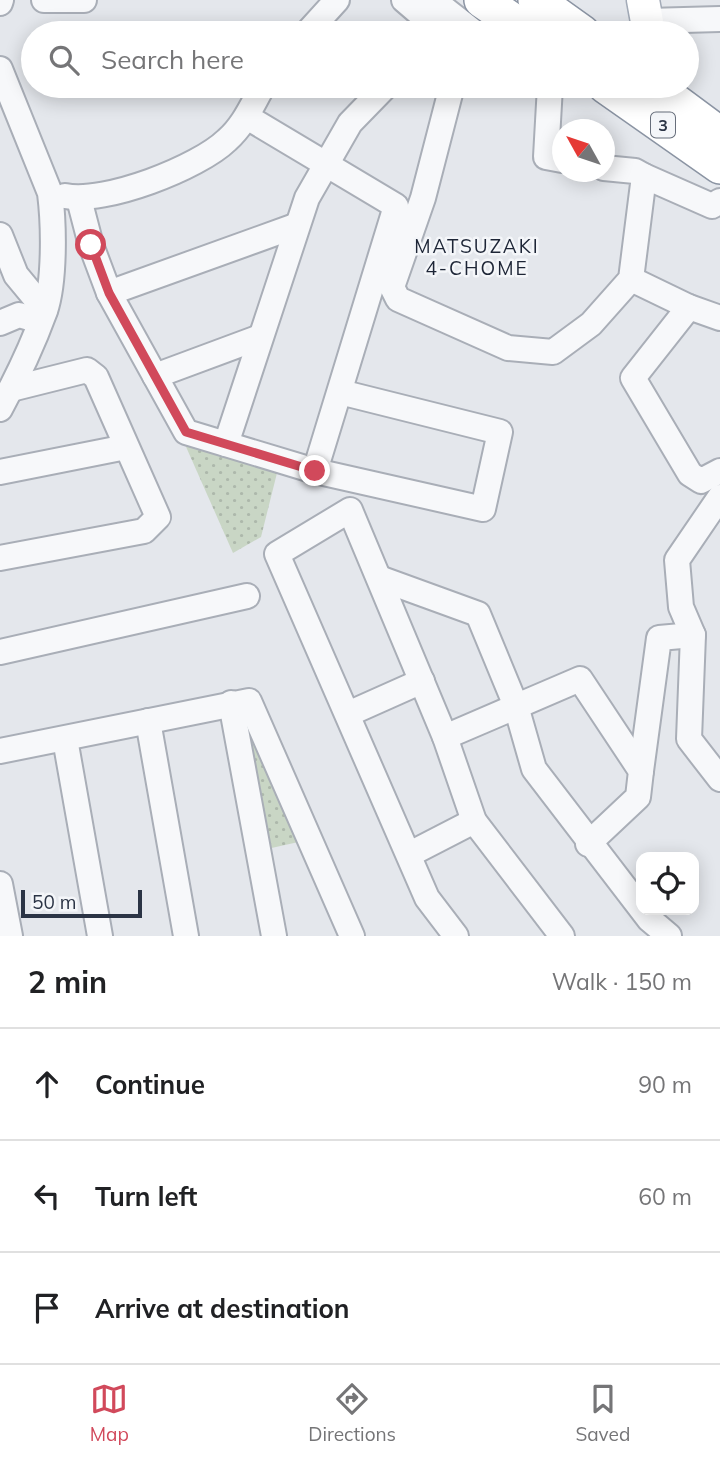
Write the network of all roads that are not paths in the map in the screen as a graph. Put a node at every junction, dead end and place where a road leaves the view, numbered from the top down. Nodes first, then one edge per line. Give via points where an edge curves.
1 (44, 0) edge
2 (84, 0) edge
3 (337, 0) edge
4 (404, 0) edge
5 (433, 0) edge
6 (482, 0) edge
7 (536, 0) edge
8 (647, 18) edge
9 (720, 19) edge
10 (318, 21) edge
11 (428, 21) edge
12 (460, 21) edge
13 (513, 21) edge
14 (565, 21) edge
15 (0, 69) edge
16 (257, 98) edge
17 (374, 98) edge
18 (449, 98) edge
19 (550, 98) edge
20 (623, 98) edge
21 (670, 98) edge
22 (7, 99) edge
23 (247, 117) junction
24 (720, 135) edge
25 (552, 158) edge
26 (327, 163) junction
27 (720, 166) edge
28 (615, 170) edge
29 (644, 176) junction
30 (50, 193) junction
31 (79, 199) junction
32 (720, 201) edge
33 (295, 226) junction
34 (0, 235) edge
35 (631, 279) junction
36 (109, 293) junction
37 (689, 307) junction
38 (43, 315) junction
39 (720, 318) edge
40 (0, 323) edge
41 (260, 337) junction
42 (155, 376) junction
43 (340, 392) junction
44 (5, 399) edge
45 (226, 444) junction
46 (126, 447) junction
47 (315, 471) junction
48 (720, 471) edge
49 (0, 472) edge
50 (362, 481) junction
51 (720, 497) edge
52 (350, 510) junction
53 (0, 558) edge
54 (379, 578) junction
55 (247, 596) dead end
56 (693, 635) junction
57 (0, 652) edge
58 (422, 681) junction
59 (231, 703) junction
60 (516, 706) junction
61 (348, 714) junction
62 (148, 721) junction
63 (445, 737) junction
64 (65, 739) junction
65 (0, 751) edge
66 (641, 771) junction
67 (720, 779) edge
68 (474, 821) junction
69 (588, 844) junction
70 (410, 855) junction
71 (0, 884) edge
72 (643, 928) edge
73 (10, 936) edge
74 (100, 936) edge
75 (187, 936) edge
76 (274, 936) edge
77 (352, 936) edge
78 (456, 936) edge
79 (562, 936) edge
80 (668, 936) edge

1 - 2 street
3 - 10 street
4 - 11 street
5 - 12 street
6 - 13 highway
7 - 14 highway
8 - 9 street
15 - 22 street
16 - 23 street
17 - 26 street via 350,123
18 - 35 street via 423,198 392,287 398,299 508,348 553,352 591,324
19 - 25 street via 546,157
20 - 27 highway, 3
21 - 24 highway, 3
22 - 30 street
23 - 26 street
23 - 31 street via 228,140 202,159 131,187
26 - 33 street
26 - 43 street via 397,206
28 - 29 street
29 - 32 street via 712,206
29 - 35 street
30 - 31 street
30 - 38 street via 49,291
31 - 36 street
33 - 36 street
33 - 41 street
34 - 38 street via 16,275
35 - 37 street
36 - 42 street
37 - 39 street
37 - 48 street via 633,378 690,474 701,481
38 - 40 street via 19,315
38 - 44 street
41 - 42 street
41 - 45 street
42 - 45 street via 186,432
43 - 47 street
43 - 50 street via 500,432 483,509
44 - 46 street via 87,370 96,377
45 - 47 street
46 - 49 street
46 - 53 street via 158,517 144,531
47 - 50 street
50 - 52 street
51 - 56 street via 677,560 681,607
52 - 54 street
52 - 61 street via 277,554
54 - 58 street
54 - 60 street via 478,614
55 - 57 street
56 - 66 street via 659,638
56 - 67 street via 689,739
58 - 61 street
58 - 63 street
59 - 62 street
59 - 76 street
59 - 77 street via 249,701 254,709
60 - 63 street
60 - 66 street via 580,679
60 - 69 street via 534,769
61 - 70 street
62 - 64 street
62 - 75 street
63 - 68 street
64 - 65 street
64 - 74 street
66 - 69 street via 638,797
68 - 70 street
68 - 79 street
69 - 72 street
70 - 78 street via 427,898
71 - 73 street
72 - 80 street

